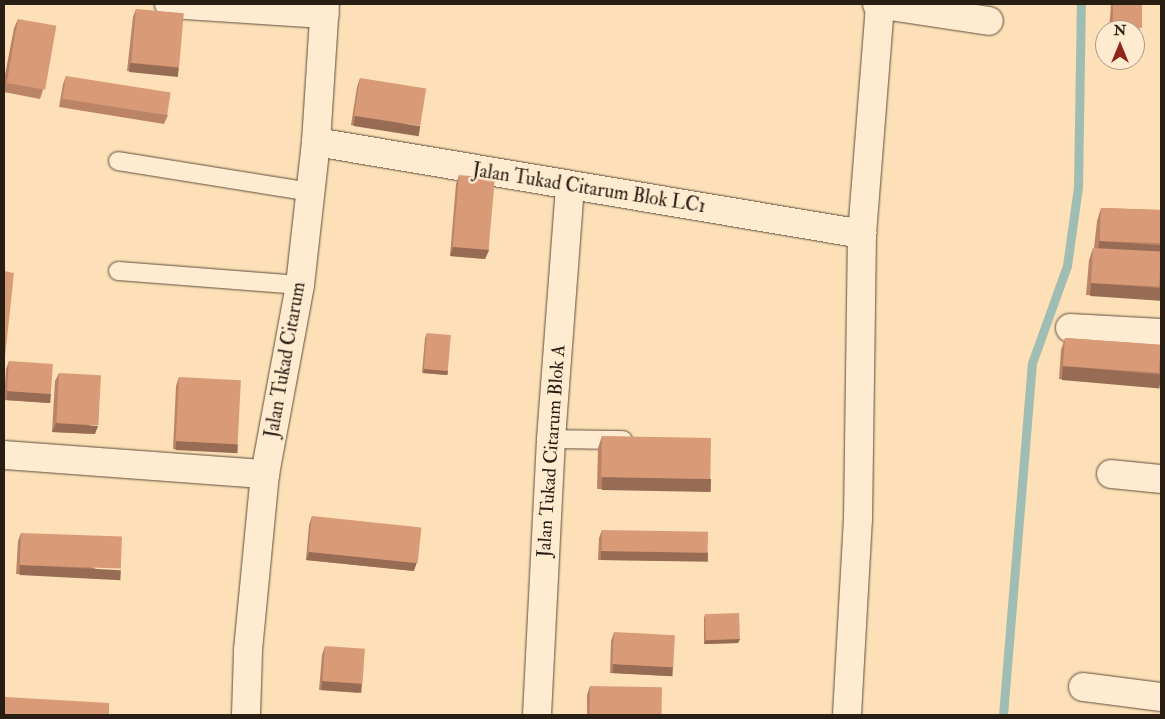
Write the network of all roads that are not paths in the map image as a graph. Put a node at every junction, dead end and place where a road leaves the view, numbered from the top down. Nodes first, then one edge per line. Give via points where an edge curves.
1 (169, 4) edge
2 (879, 4) edge
3 (325, 9) edge
4 (989, 21) dead end
5 (316, 142) junction
6 (118, 161) dead end
7 (570, 186) junction
8 (311, 192) junction
9 (862, 234) junction
10 (118, 271) dead end
11 (300, 285) junction
12 (1070, 328) dead end
13 (1161, 333) edge
14 (551, 439) junction
15 (643, 440) edge
16 (4, 455) edge
17 (265, 474) junction
18 (1111, 474) dead end
19 (1161, 479) edge
20 (1083, 687) dead end
21 (1161, 697) edge
22 (246, 715) edge
23 (537, 715) edge
24 (847, 715) edge

1 - 3 street
2 - 4 street
2 - 9 street
3 - 5 street, Jalan Tukad Citarum
5 - 7 street, Jalan Tukad Citarum Blok LC1
5 - 8 street, Jalan Tukad Citarum
6 - 8 lane
7 - 9 street, Jalan Tukad Citarum Blok LC1
7 - 14 street, Jalan Tukad Citarum Blok A
8 - 11 street, Jalan Tukad Citarum
9 - 24 street via 858,520
10 - 11 lane
11 - 17 street, Jalan Tukad Citarum
12 - 13 street
14 - 15 lane
14 - 23 street, Jalan Tukad Citarum Blok A
16 - 17 street
17 - 22 street, Jalan Tukad Citarum via 248,650
18 - 19 street
20 - 21 street

